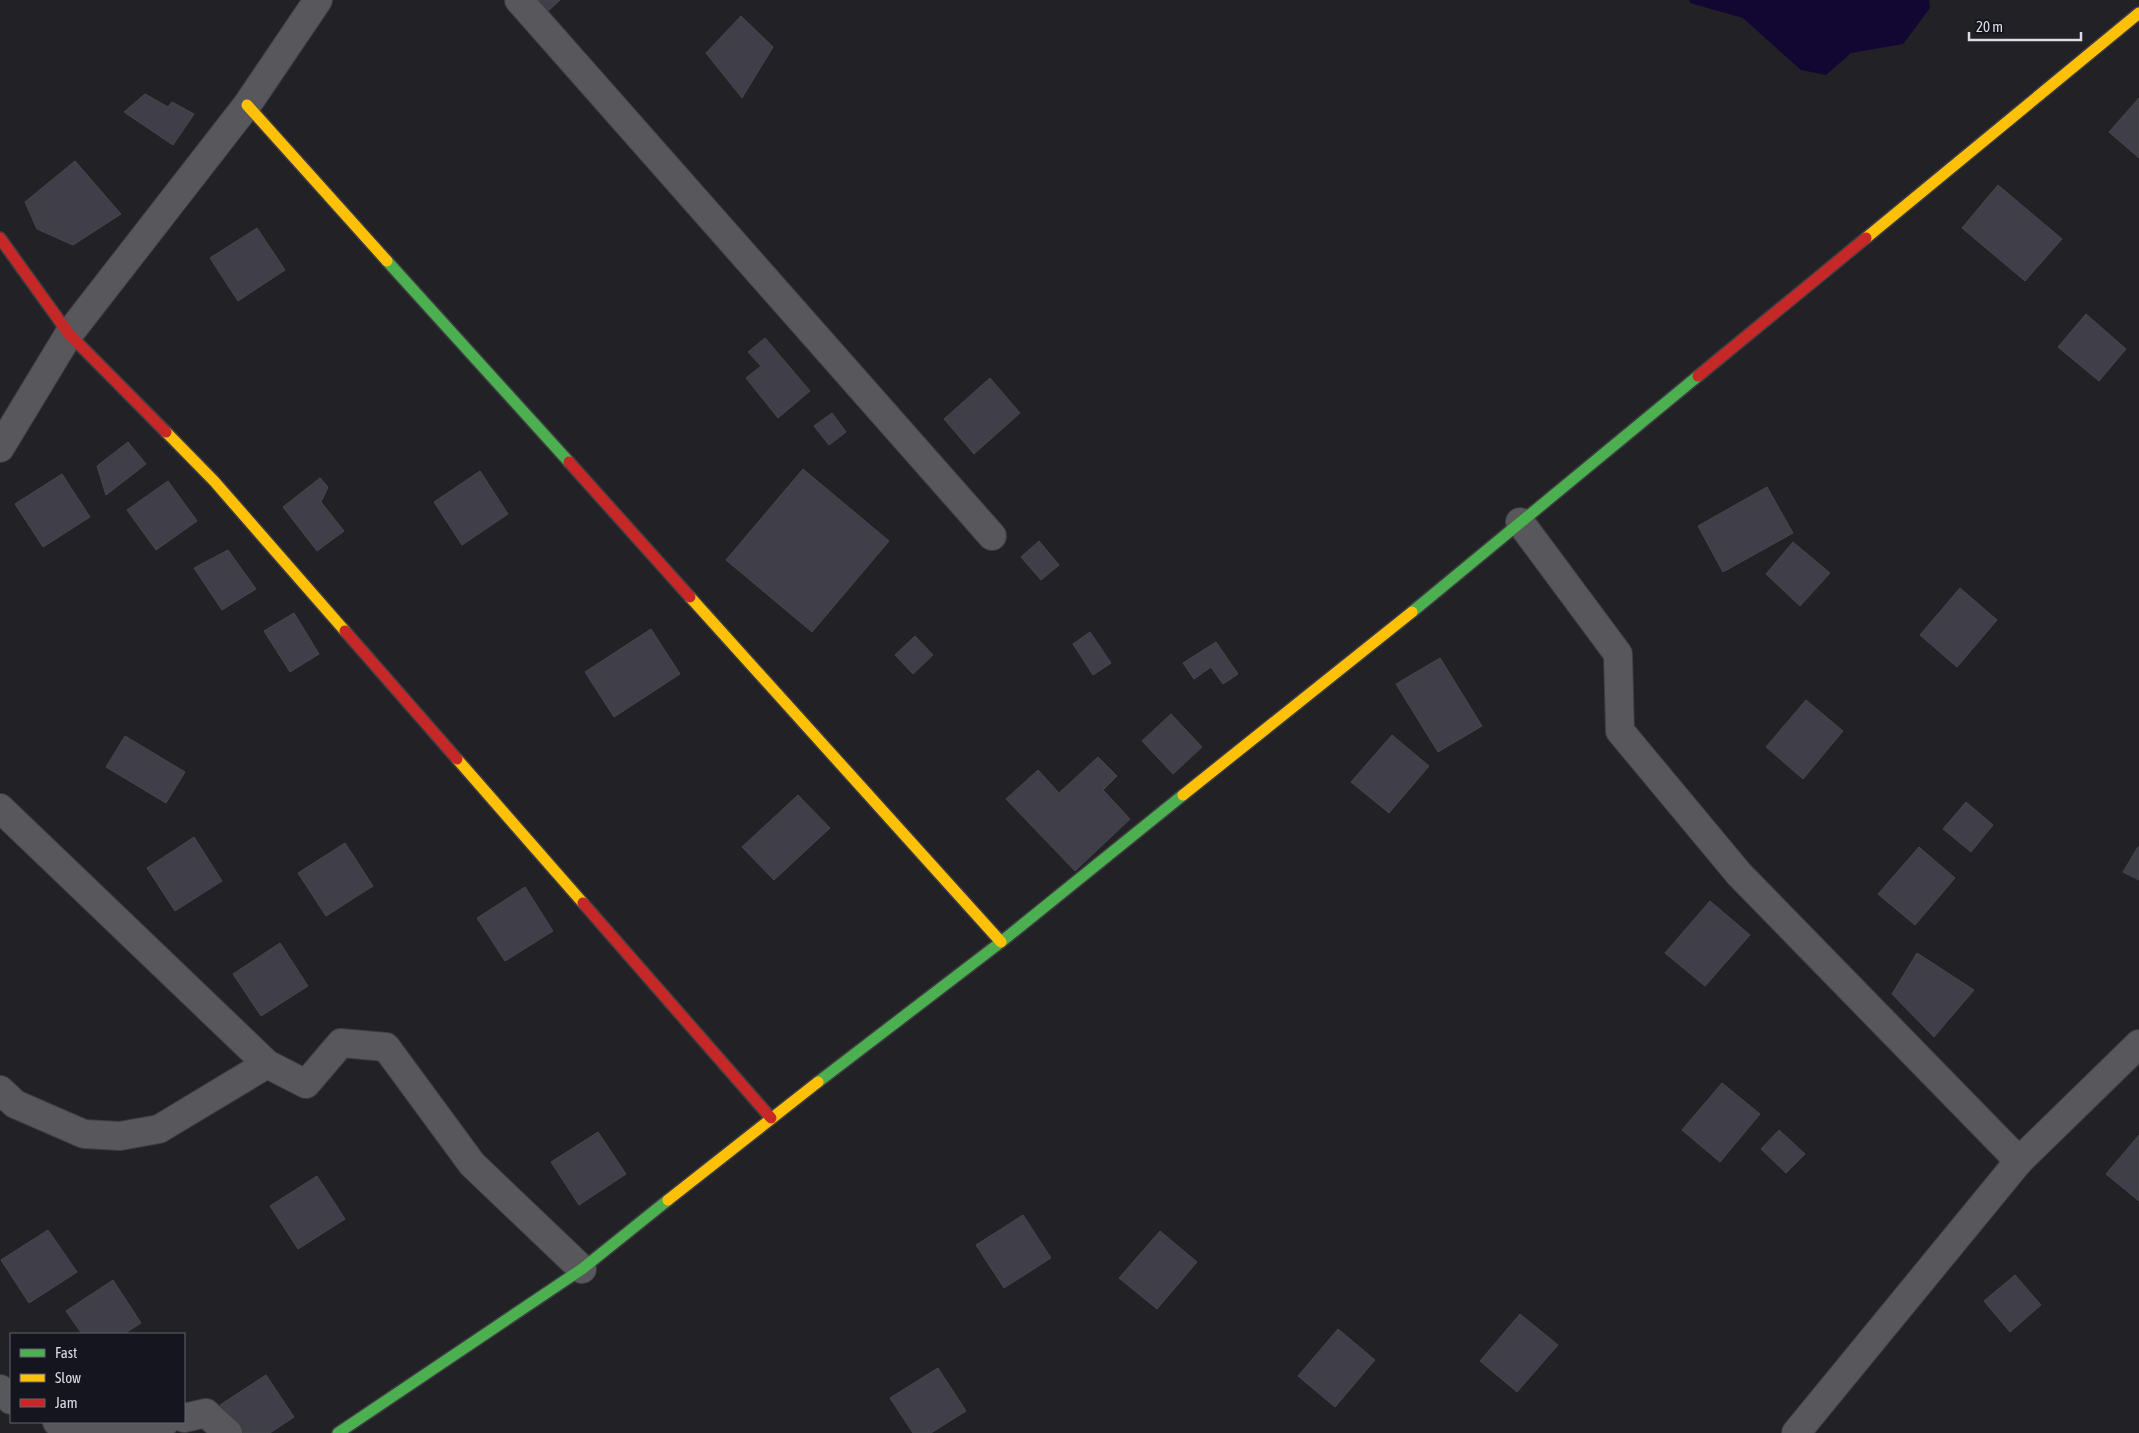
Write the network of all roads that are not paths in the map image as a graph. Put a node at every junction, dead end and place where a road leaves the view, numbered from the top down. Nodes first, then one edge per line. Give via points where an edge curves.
1 (519, 0) edge
2 (305, 5) edge
3 (2139, 13) edge
4 (246, 105) junction
5 (0, 238) edge
6 (69, 334) junction
7 (0, 448) edge
8 (1520, 522) junction
9 (992, 536) dead end
10 (0, 808) edge
11 (1001, 942) junction
12 (2139, 1044) edge
13 (267, 1064) junction
14 (0, 1090) edge
15 (771, 1118) junction
16 (2019, 1161) junction
17 (582, 1269) junction
18 (0, 1389) edge
19 (10, 1399) edge
20 (185, 1418) edge
21 (61, 1423) edge
22 (160, 1423) edge
23 (96, 1433) edge
24 (111, 1433) edge
25 (228, 1433) edge
26 (338, 1433) edge
27 (1796, 1433) edge

1 - 9 street
2 - 4 street
3 - 8 street
4 - 6 street
4 - 11 street
5 - 6 street
6 - 7 street
6 - 15 street via 214,481
8 - 11 street
8 - 16 street via 1618,654 1620,732 1738,874
10 - 13 street
11 - 15 street
12 - 16 street
13 - 14 street via 158,1129 120,1136 84,1134 15,1104
13 - 17 street via 306,1084 341,1044 386,1047 472,1164
15 - 17 street
16 - 27 street
17 - 26 street
18 - 19 street
20 - 25 street via 206,1413
21 - 23 street
22 - 24 street

